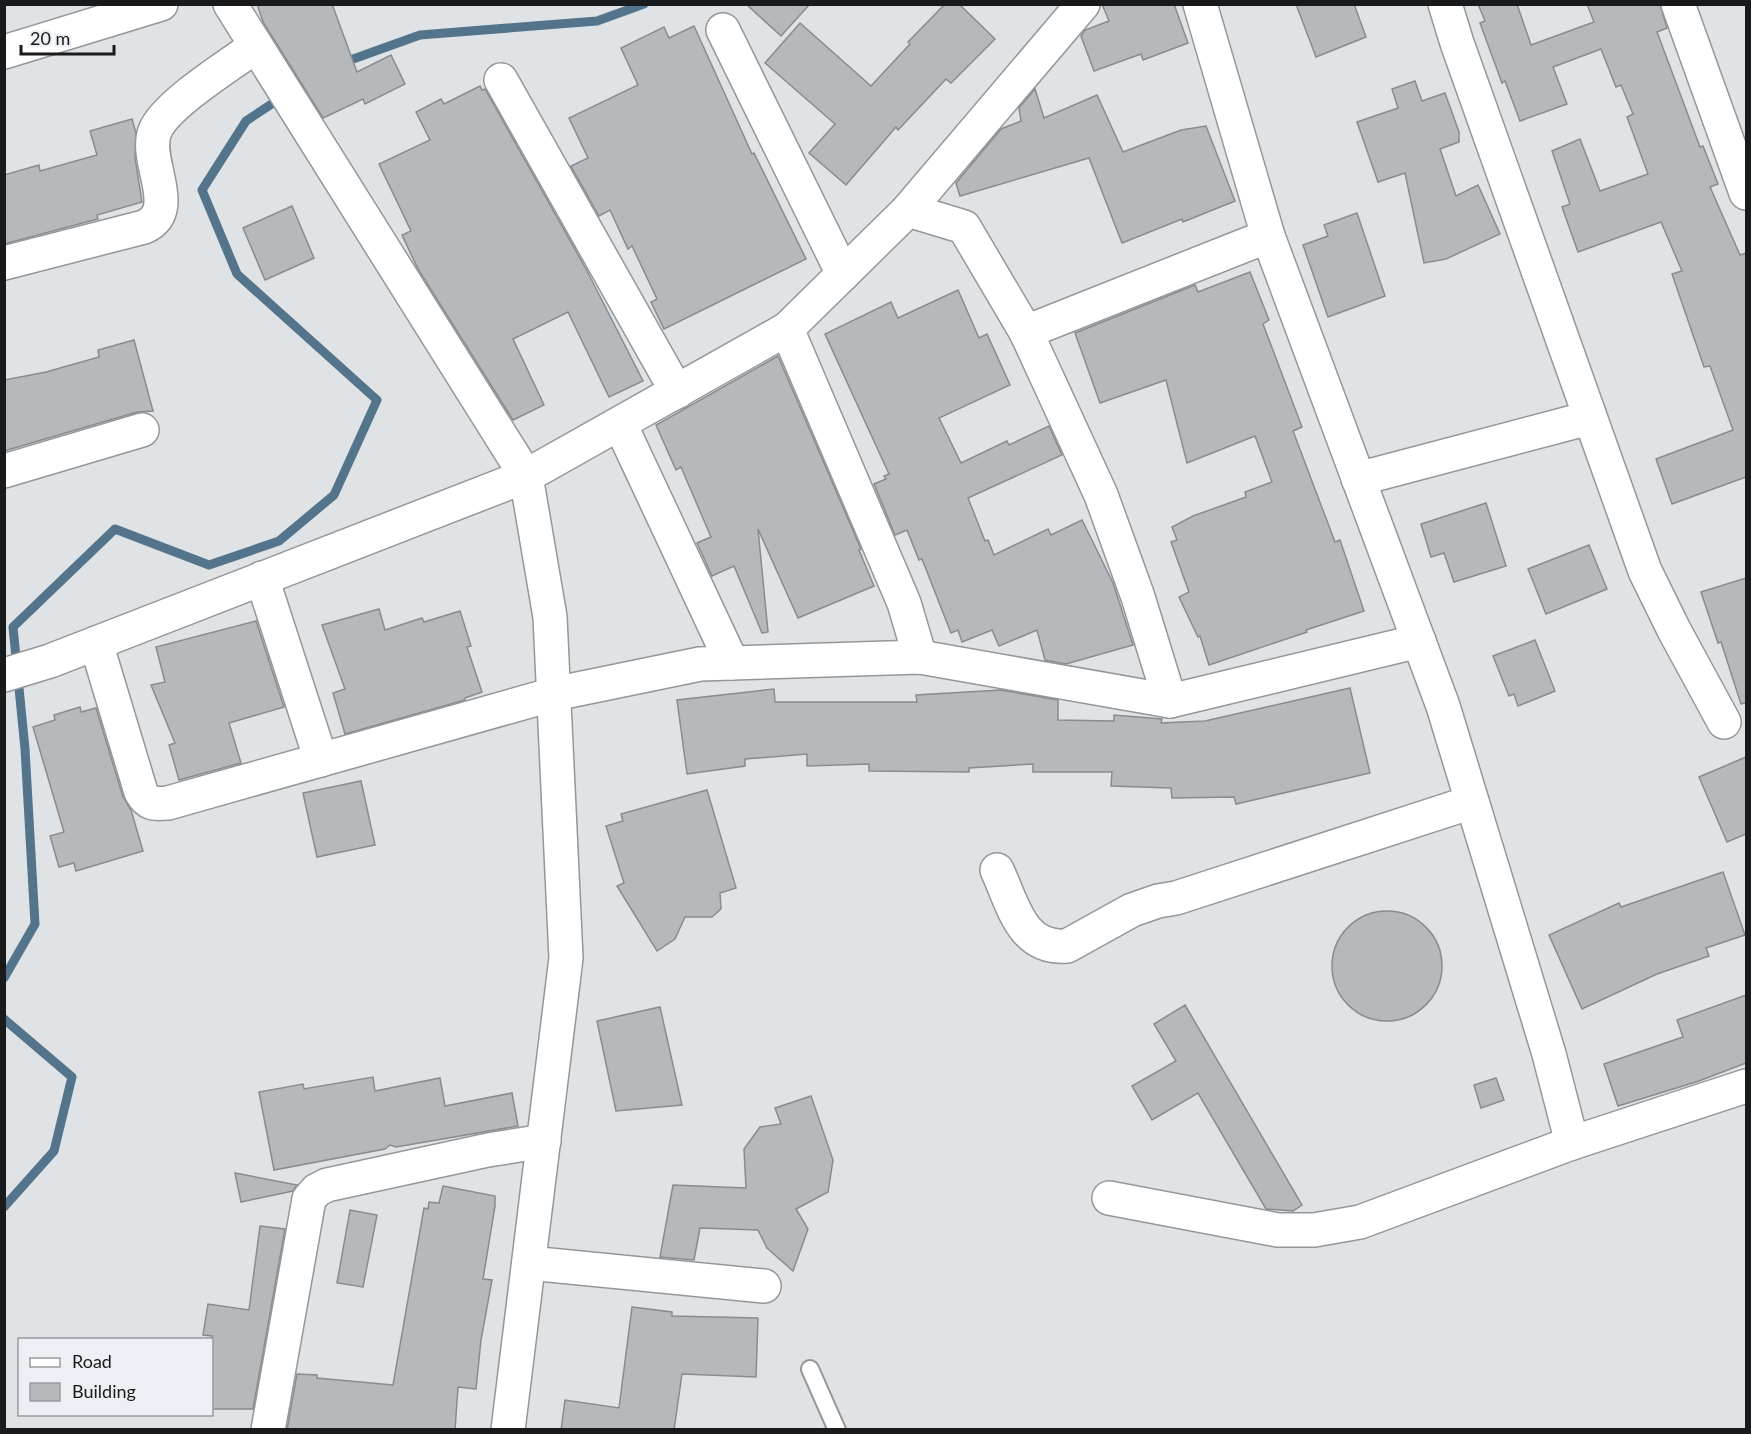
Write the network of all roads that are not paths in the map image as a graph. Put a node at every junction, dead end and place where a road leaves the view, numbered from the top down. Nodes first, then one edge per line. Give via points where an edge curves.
1 (161, 4) edge
2 (230, 4) edge
3 (1083, 4) edge
4 (1200, 4) edge
5 (1445, 4) edge
6 (1678, 4) edge
7 (723, 30) dead end
8 (4, 52) edge
9 (262, 56) junction
10 (501, 80) dead end
11 (1746, 194) edge
12 (908, 210) junction
13 (1268, 236) junction
14 (4, 263) edge
15 (843, 274) junction
16 (787, 329) junction
17 (1026, 332) junction
18 (677, 392) junction
19 (1589, 418) junction
20 (620, 424) junction
21 (142, 430) dead end
22 (4, 471) edge
23 (526, 476) junction
24 (1358, 479) junction
25 (262, 578) junction
26 (1419, 641) junction
27 (96, 643) junction
28 (921, 657) junction
29 (732, 663) junction
30 (4, 675) edge
31 (554, 694) junction
32 (1170, 701) junction
33 (1724, 722) dead end
34 (321, 760) junction
35 (1472, 802) junction
36 (997, 870) dead end
37 (1746, 1086) edge
38 (544, 1142) junction
39 (1572, 1143) junction
40 (1108, 1198) dead end
41 (530, 1263) junction
42 (764, 1286) dead end
43 (810, 1369) dead end
44 (268, 1430) edge
45 (508, 1430) edge
46 (837, 1430) edge

1 - 8 street
2 - 9 street
3 - 12 street
4 - 13 street
5 - 19 street
6 - 11 street
7 - 15 street
9 - 14 street via 175,105 161,119 152,143 162,207 154,222
9 - 23 street
10 - 18 street
12 - 15 street
12 - 17 street via 964,227
13 - 17 street
13 - 24 street
15 - 16 street
16 - 18 street
16 - 28 street via 904,603
17 - 32 street via 1101,495
18 - 20 street
19 - 24 street
19 - 33 street via 1646,571
20 - 23 street
20 - 29 street
21 - 22 street
23 - 25 street
23 - 31 street via 550,616
24 - 26 street
25 - 27 street
25 - 34 street
26 - 32 street
26 - 35 street
27 - 30 street
27 - 34 street via 145,800 168,803
28 - 29 street
28 - 32 street
29 - 31 street via 700,664
31 - 34 street
31 - 38 street via 566,958
35 - 36 street via 1145,905 1067,946 1041,944 1026,932
35 - 39 street
37 - 39 street
38 - 41 street
38 - 44 street via 488,1150 327,1185 309,1198
39 - 40 street via 1360,1222 1314,1230 1278,1230
41 - 42 street
41 - 45 street
43 - 46 lane

